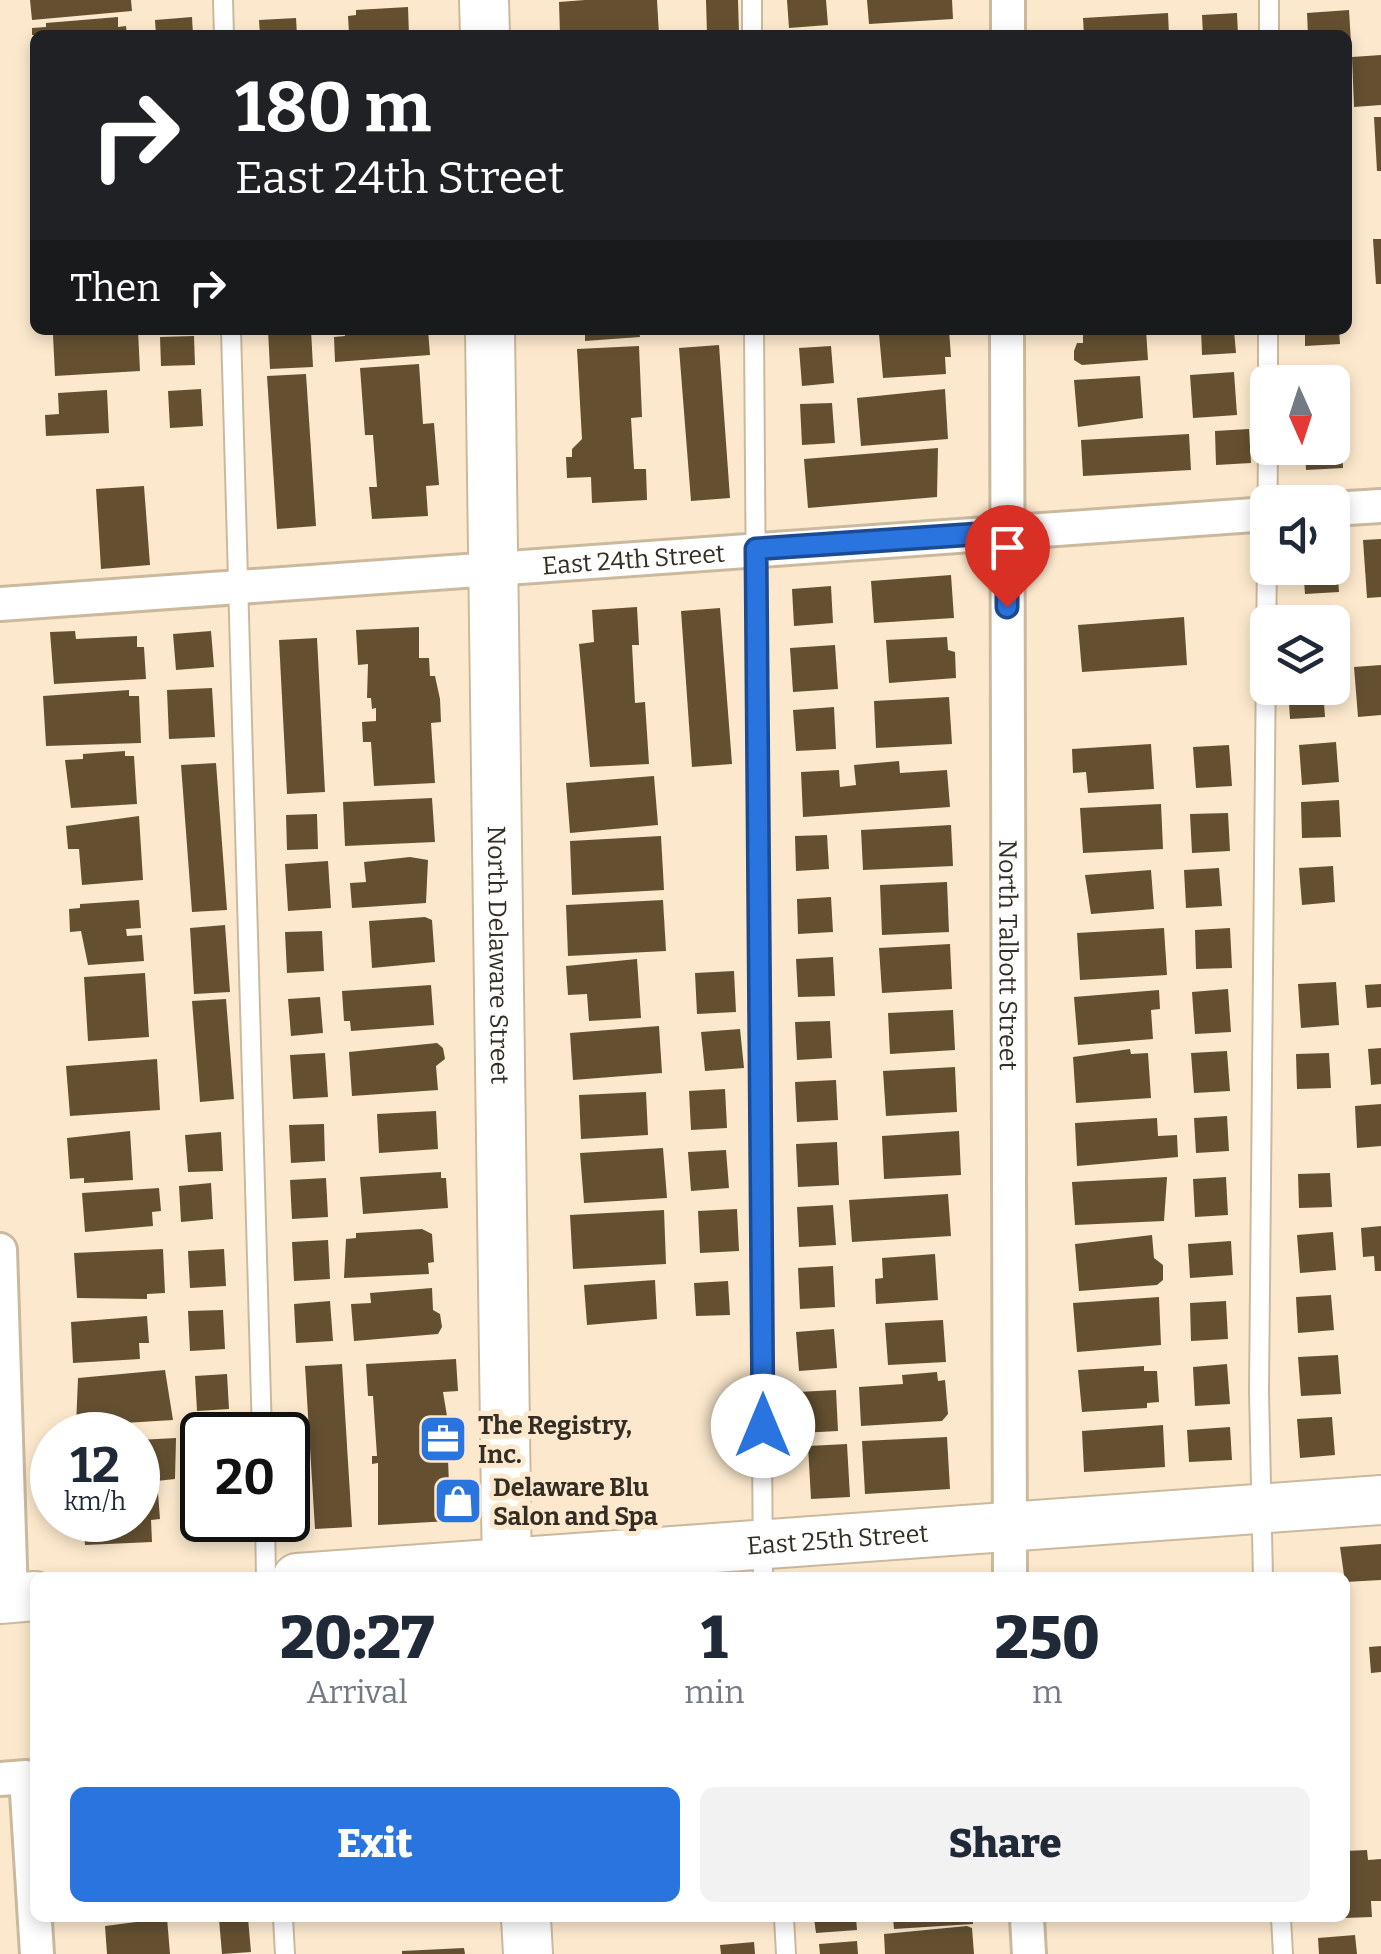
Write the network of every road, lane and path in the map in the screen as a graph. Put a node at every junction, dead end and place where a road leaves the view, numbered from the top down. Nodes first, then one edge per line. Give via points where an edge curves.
1 (223, 0) edge
2 (484, 0) edge
3 (752, 0) edge
4 (1008, 0) edge
5 (1269, 0) edge
6 (224, 30) edge
7 (485, 30) edge
8 (752, 30) edge
9 (1008, 30) edge
10 (1269, 30) edge
11 (231, 335) edge
12 (490, 335) edge
13 (754, 335) edge
14 (1008, 335) edge
15 (1268, 335) edge
16 (1268, 365) edge
17 (1381, 506) edge
18 (1350, 508) edge
19 (1250, 515) edge
20 (1007, 532) junction
21 (756, 549) junction
22 (494, 569) junction
23 (1267, 585) edge
24 (238, 587) junction
25 (0, 604) edge
26 (0, 1250) edge
27 (2, 1402) edge
28 (261, 1412) edge
29 (1381, 1500) edge
30 (1260, 1509) junction
31 (1006, 1527) junction
32 (265, 1542) edge
33 (763, 1561) edge
34 (507, 1570) edge
35 (266, 1572) edge
36 (454, 1572) edge
37 (1010, 1572) edge
38 (1263, 1572) edge
39 (15, 1598) edge
40 (21, 1778) edge
41 (30, 1877) edge
42 (34, 1922) edge
43 (283, 1922) edge
44 (526, 1922) edge
45 (784, 1922) edge
46 (1027, 1922) edge
47 (1282, 1922) edge
48 (37, 1954) edge
49 (284, 1954) edge
50 (528, 1954) edge
51 (786, 1954) edge
52 (1029, 1954) edge
53 (1283, 1954) edge

1 - 6 lane
2 - 7 main road
3 - 8 lane
4 - 9 street
5 - 10 lane
11 - 24 lane
12 - 22 main road, North Delaware Street
13 - 21 lane
14 - 20 street, North Talbott Street
15 - 16 lane
17 - 18 street
19 - 20 street, East 24th Street
20 - 21 street, East 24th Street
20 - 31 street, North Talbott Street
21 - 22 street, East 24th Street
21 - 33 lane
22 - 24 street, East 24th Street
22 - 34 main road, North Delaware Street
23 - 30 lane
24 - 25 street, East 24th Street
24 - 28 lane
26 - 27 street
27 - 39 street
29 - 30 main road, East 25th Street
30 - 31 main road, East 25th Street
30 - 38 lane
31 - 33 main road, East 25th Street
31 - 37 street, North Talbott Street
32 - 35 lane
33 - 34 main road, East 25th Street
34 - 36 main road, East 25th Street
40 - 41 street
42 - 48 street
43 - 49 lane
44 - 50 main road
45 - 51 lane
46 - 52 street
47 - 53 lane

